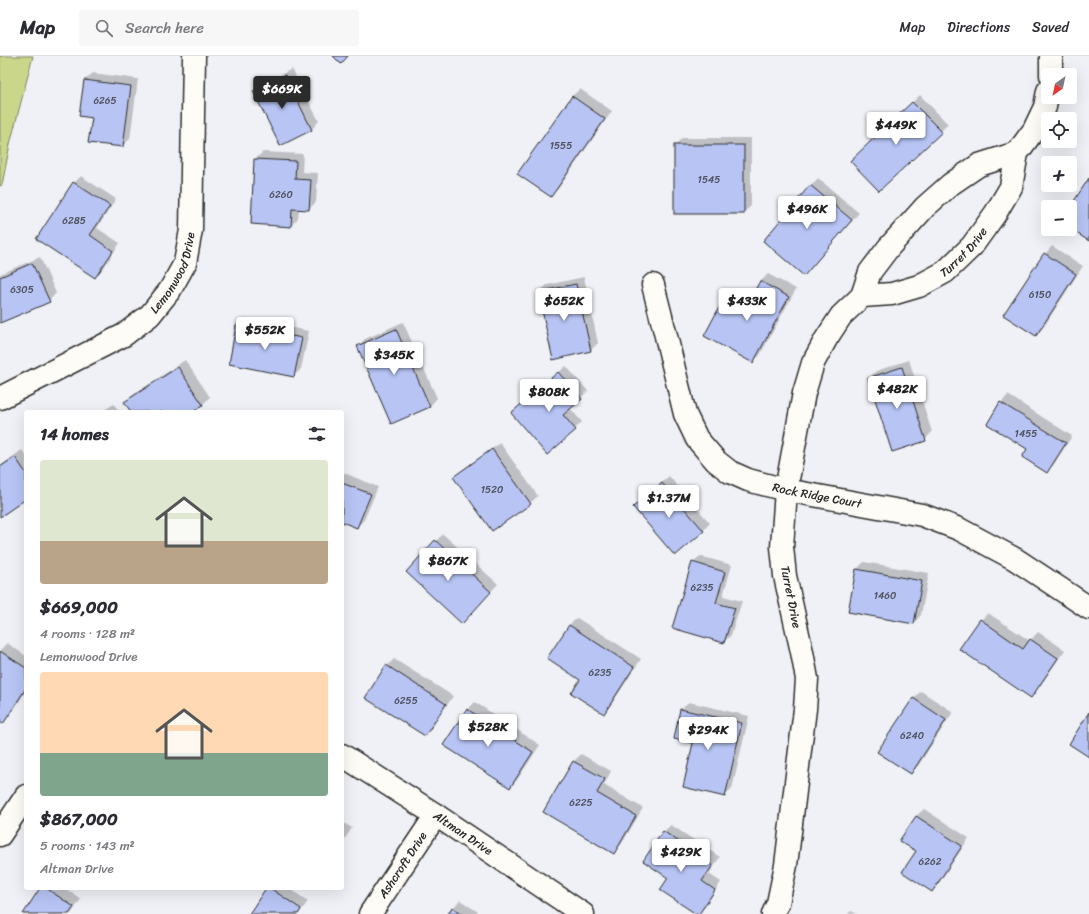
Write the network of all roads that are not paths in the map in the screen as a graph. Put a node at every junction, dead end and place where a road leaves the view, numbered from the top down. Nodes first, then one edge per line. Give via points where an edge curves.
1 (194, 56) edge
2 (1051, 56) edge
3 (1051, 68) edge
4 (1046, 104) edge
5 (1017, 153) junction
6 (653, 285) dead end
7 (862, 296) junction
8 (0, 398) edge
9 (786, 490) junction
10 (1089, 608) edge
11 (344, 756) edge
12 (24, 799) edge
13 (436, 815) junction
14 (0, 835) edge
15 (370, 914) edge
16 (583, 914) edge
17 (773, 914) edge

1 - 8 street, Lemonwood Drive via 191,230 184,262 170,290 150,315 124,335
2 - 3 street
4 - 5 street, Turret Drive via 1034,130
5 - 7 street, Turret Drive via 979,165 951,184 925,207 870,272
5 - 7 street, Turret Drive via 1010,187 995,214 972,246 945,272 919,286 892,294
6 - 9 street, Rock Ridge Court via 686,414 697,439 716,461 730,472 748,480
7 - 9 street, Turret Drive via 841,316 813,363 804,393
9 - 10 street, Rock Ridge Court via 922,516 959,530 1016,559
9 - 17 street, Turret Drive via 782,547 785,576 807,679 786,865 778,903
11 - 13 street, Altman Drive
12 - 14 street
13 - 15 street, Ashcroft Drive
13 - 16 street, Altman Drive

